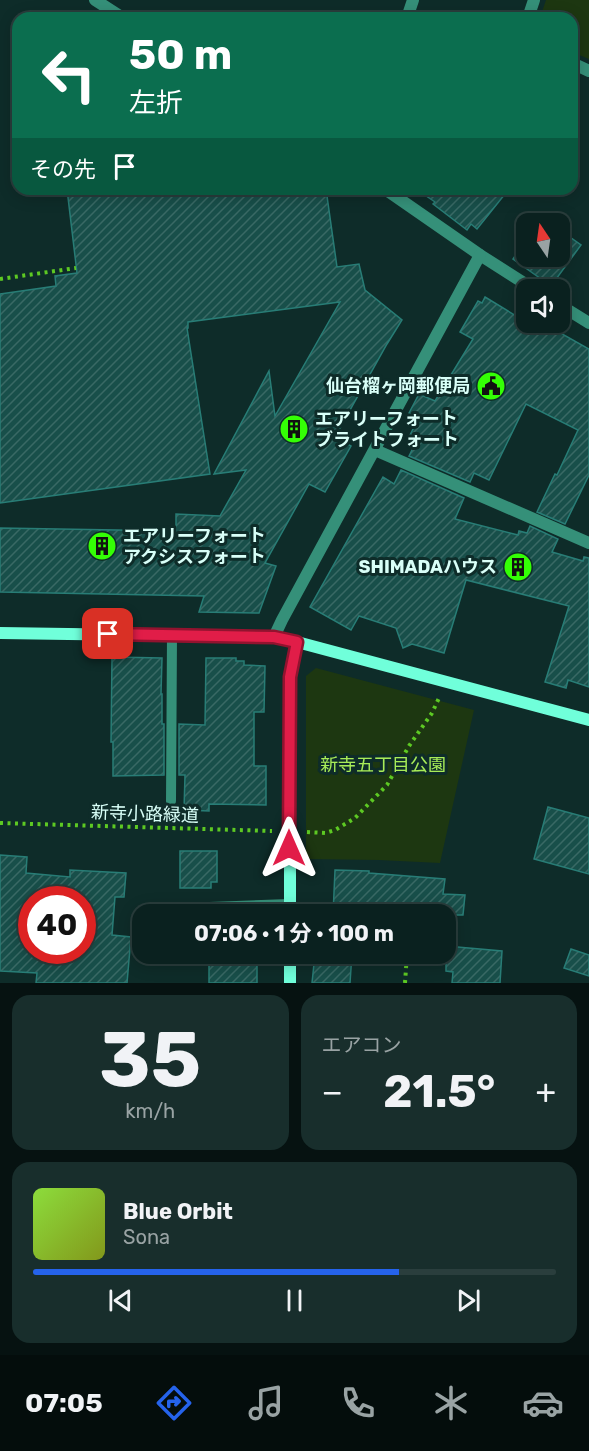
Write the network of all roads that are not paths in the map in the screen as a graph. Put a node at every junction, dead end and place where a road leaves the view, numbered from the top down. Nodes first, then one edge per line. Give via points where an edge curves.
1 (95, 0) edge
2 (114, 12) edge
3 (394, 195) edge
4 (480, 255) junction
5 (518, 279) edge
6 (570, 311) edge
7 (589, 323) edge
8 (375, 450) junction
9 (589, 543) edge
10 (0, 633) edge
11 (172, 635) junction
12 (274, 637) junction
13 (297, 642) junction
14 (589, 720) edge
15 (171, 801) dead end
16 (290, 904) edge
17 (290, 964) edge
18 (290, 983) edge

1 - 2 street
3 - 4 street
4 - 5 street
4 - 8 street
6 - 7 street
8 - 9 street
8 - 12 street
10 - 11 street
11 - 12 street
11 - 15 lane
12 - 13 street
13 - 14 street
13 - 16 street via 290,677
17 - 18 street

